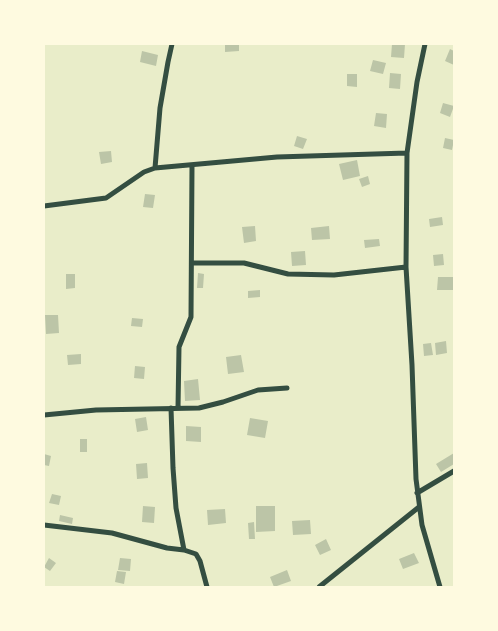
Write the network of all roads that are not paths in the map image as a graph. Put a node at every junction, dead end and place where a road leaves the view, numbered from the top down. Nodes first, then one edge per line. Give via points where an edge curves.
1 (172, 44) edge
2 (425, 44) edge
3 (407, 153) junction
4 (192, 166) junction
5 (155, 168) junction
6 (44, 206) edge
7 (192, 263) junction
8 (406, 267) junction
9 (287, 388) dead end
10 (174, 408) junction
11 (44, 415) edge
12 (454, 471) edge
13 (417, 493) junction
14 (419, 507) junction
15 (44, 525) edge
16 (184, 550) junction
17 (207, 587) edge
18 (319, 587) edge
19 (440, 587) edge

1 - 5 street via 160,108
2 - 3 street
3 - 4 street via 277,157
3 - 8 street
4 - 5 street
4 - 7 street
5 - 6 street via 106,198
7 - 8 street via 244,263 288,274 334,275
7 - 10 street via 191,317 179,347
8 - 13 street
9 - 10 street via 258,390 199,408
10 - 11 street
10 - 16 street via 173,468
12 - 13 street
13 - 14 street
14 - 18 street
14 - 19 street
15 - 16 street via 112,532
16 - 17 street via 196,554

